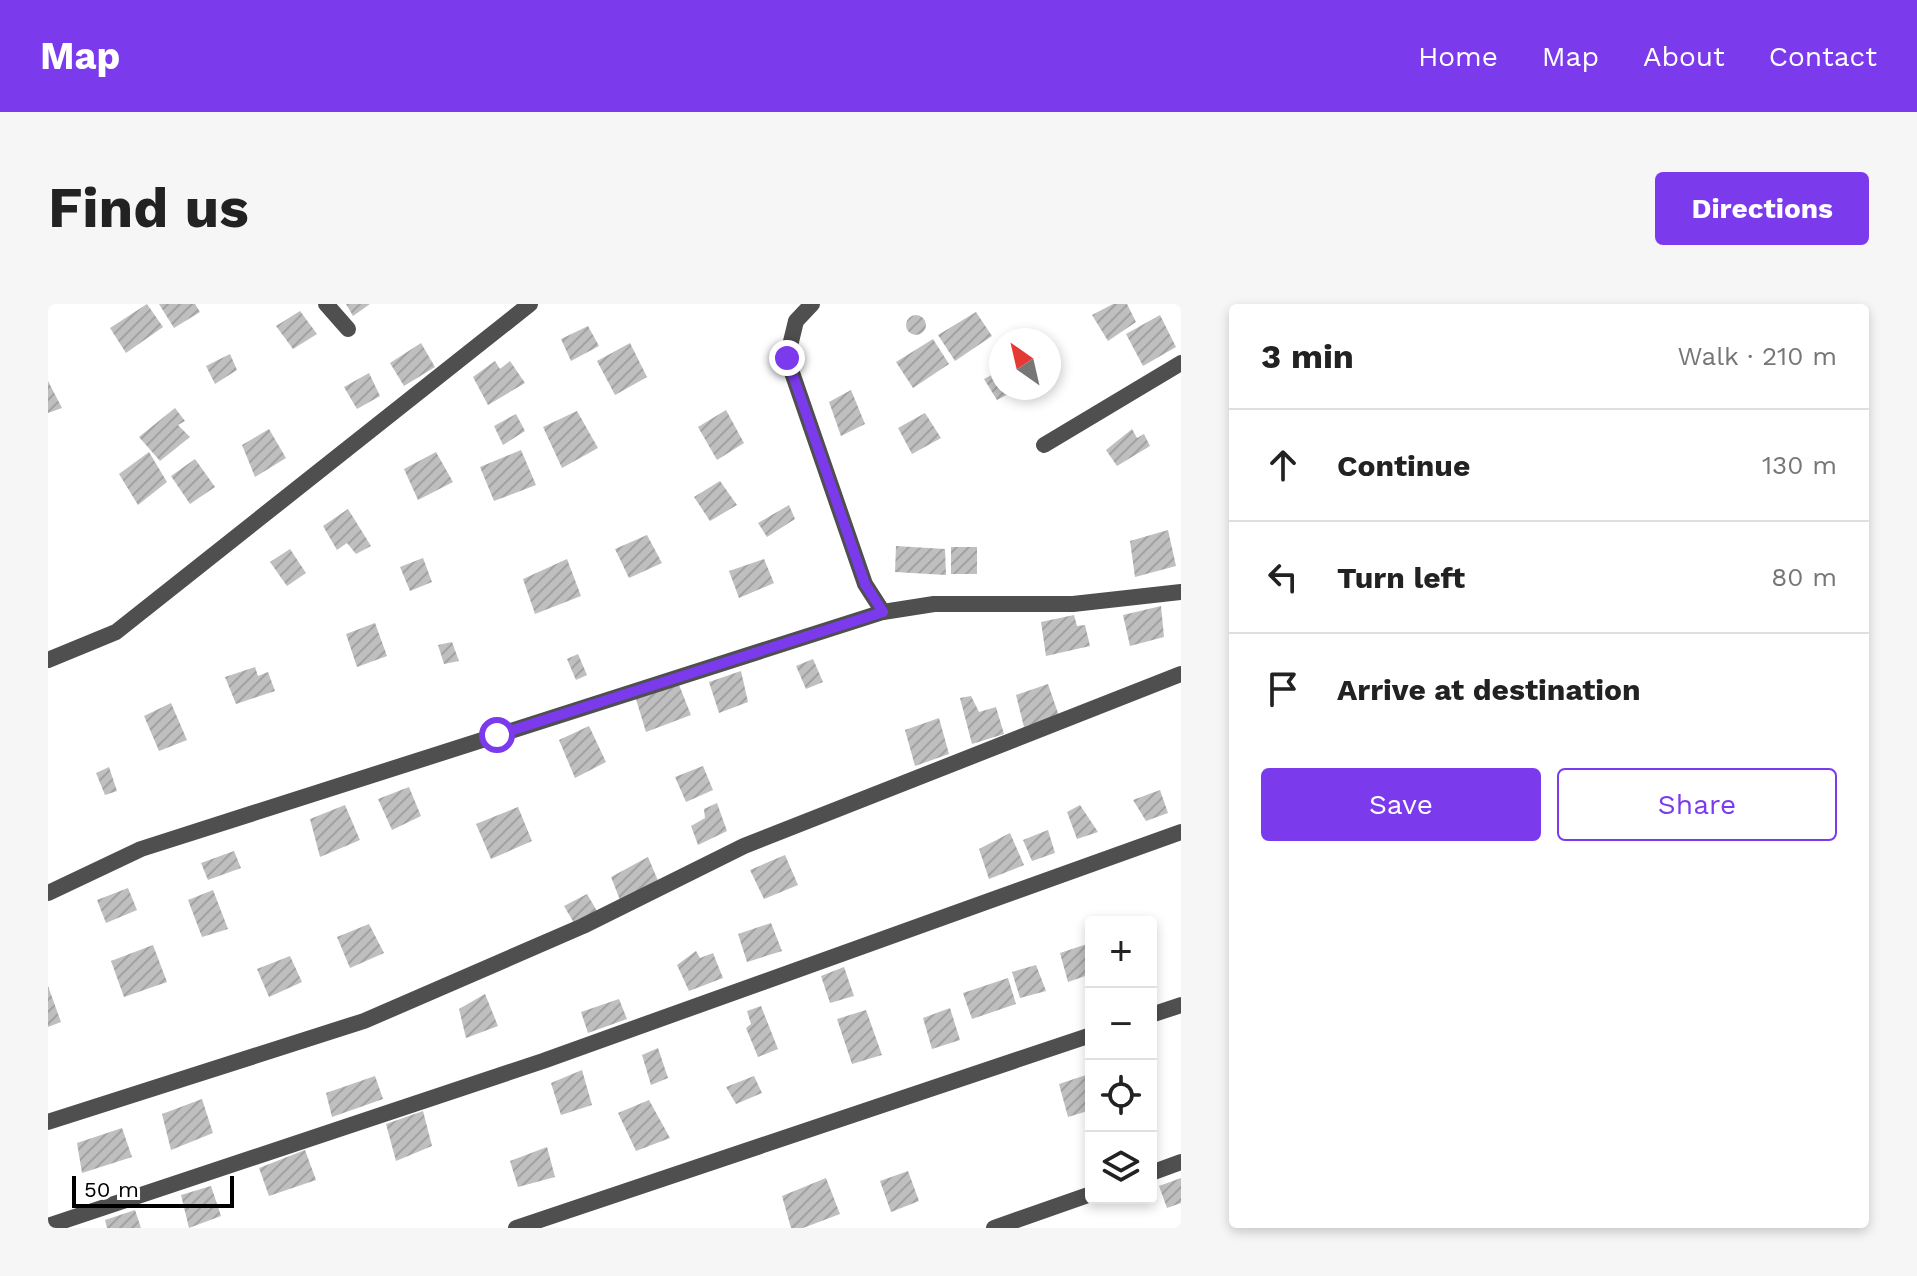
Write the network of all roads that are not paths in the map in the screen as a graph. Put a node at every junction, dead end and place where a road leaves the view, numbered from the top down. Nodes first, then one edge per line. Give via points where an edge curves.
1 (326, 304) edge
2 (530, 304) edge
3 (812, 304) edge
4 (348, 329) dead end
5 (1181, 363) edge
6 (1044, 445) dead end
7 (1181, 592) edge
8 (883, 612) junction
9 (48, 660) edge
10 (1181, 674) edge
11 (1181, 832) edge
12 (48, 893) edge
13 (1181, 1005) edge
14 (1157, 1013) edge
15 (1085, 1037) edge
16 (48, 1122) edge
17 (1181, 1162) edge
18 (1157, 1171) edge
19 (1085, 1196) edge
20 (48, 1226) edge
21 (516, 1228) edge
22 (994, 1228) edge

1 - 4 street
2 - 9 street via 116,632
3 - 8 street via 796,321 787,358 865,584
5 - 6 street
7 - 8 street via 1073,604 934,604
8 - 12 street via 141,849
10 - 16 street via 744,846 583,926 364,1021
11 - 20 street via 543,1061
13 - 14 street
15 - 21 street
17 - 18 street
19 - 22 street

